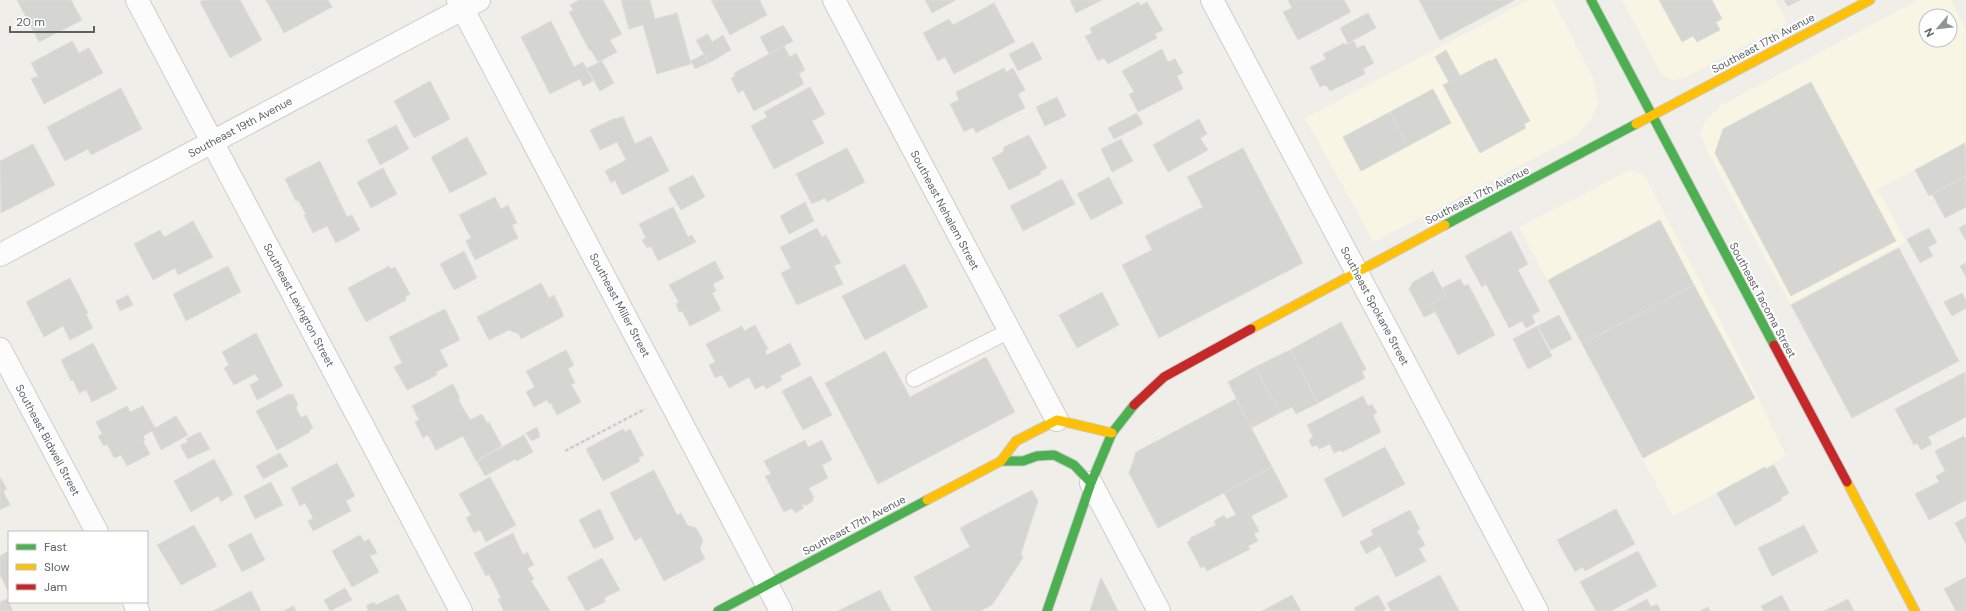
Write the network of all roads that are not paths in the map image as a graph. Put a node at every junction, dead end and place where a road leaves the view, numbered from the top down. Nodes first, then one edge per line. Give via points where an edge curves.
1 (137, 0) edge
2 (834, 0) edge
3 (1212, 0) edge
4 (1590, 0) edge
5 (1870, 0) edge
6 (467, 3) edge
7 (1652, 115) junction
8 (212, 142) junction
9 (0, 255) edge
10 (1356, 272) junction
11 (1009, 331) junction
12 (0, 349) edge
13 (914, 379) dead end
14 (1057, 420) junction
15 (1112, 433) junction
16 (1001, 461) junction
17 (1091, 483) junction
18 (96, 531) edge
19 (767, 585) junction
20 (460, 611) edge
21 (718, 611) edge
22 (781, 611) edge
23 (1047, 611) edge
24 (1159, 611) edge
25 (1537, 611) edge
26 (1915, 611) edge

1 - 8 street, Southeast Lexington Street
2 - 11 street, Southeast Nehalem Street
3 - 10 street, Southeast Spokane Street
4 - 7 main road, Southeast Tacoma Street
5 - 7 main road, Southeast 17th Avenue
6 - 8 street, Southeast 19th Avenue
6 - 19 street, Southeast Miller Street
7 - 10 main road, Southeast 17th Avenue
7 - 26 main road, Southeast Tacoma Street
8 - 9 street, Southeast 19th Avenue
8 - 20 street, Southeast Lexington Street
10 - 15 main road, Southeast 17th Avenue via 1164,377 1139,399
10 - 25 street, Southeast Spokane Street
11 - 13 lane
11 - 14 street, Southeast Nehalem Street
12 - 18 street, Southeast Bidwell Street
14 - 15 main road
14 - 16 main road, Southeast 17th Avenue via 1016,442
15 - 17 main road, Southeast 17th Avenue
16 - 17 main road, Southeast 17th Avenue via 1024,461 1054,454 1080,469
16 - 19 main road, Southeast 17th Avenue
17 - 23 main road
17 - 24 street
19 - 21 main road, Southeast 17th Avenue
19 - 22 street, Southeast Miller Street

